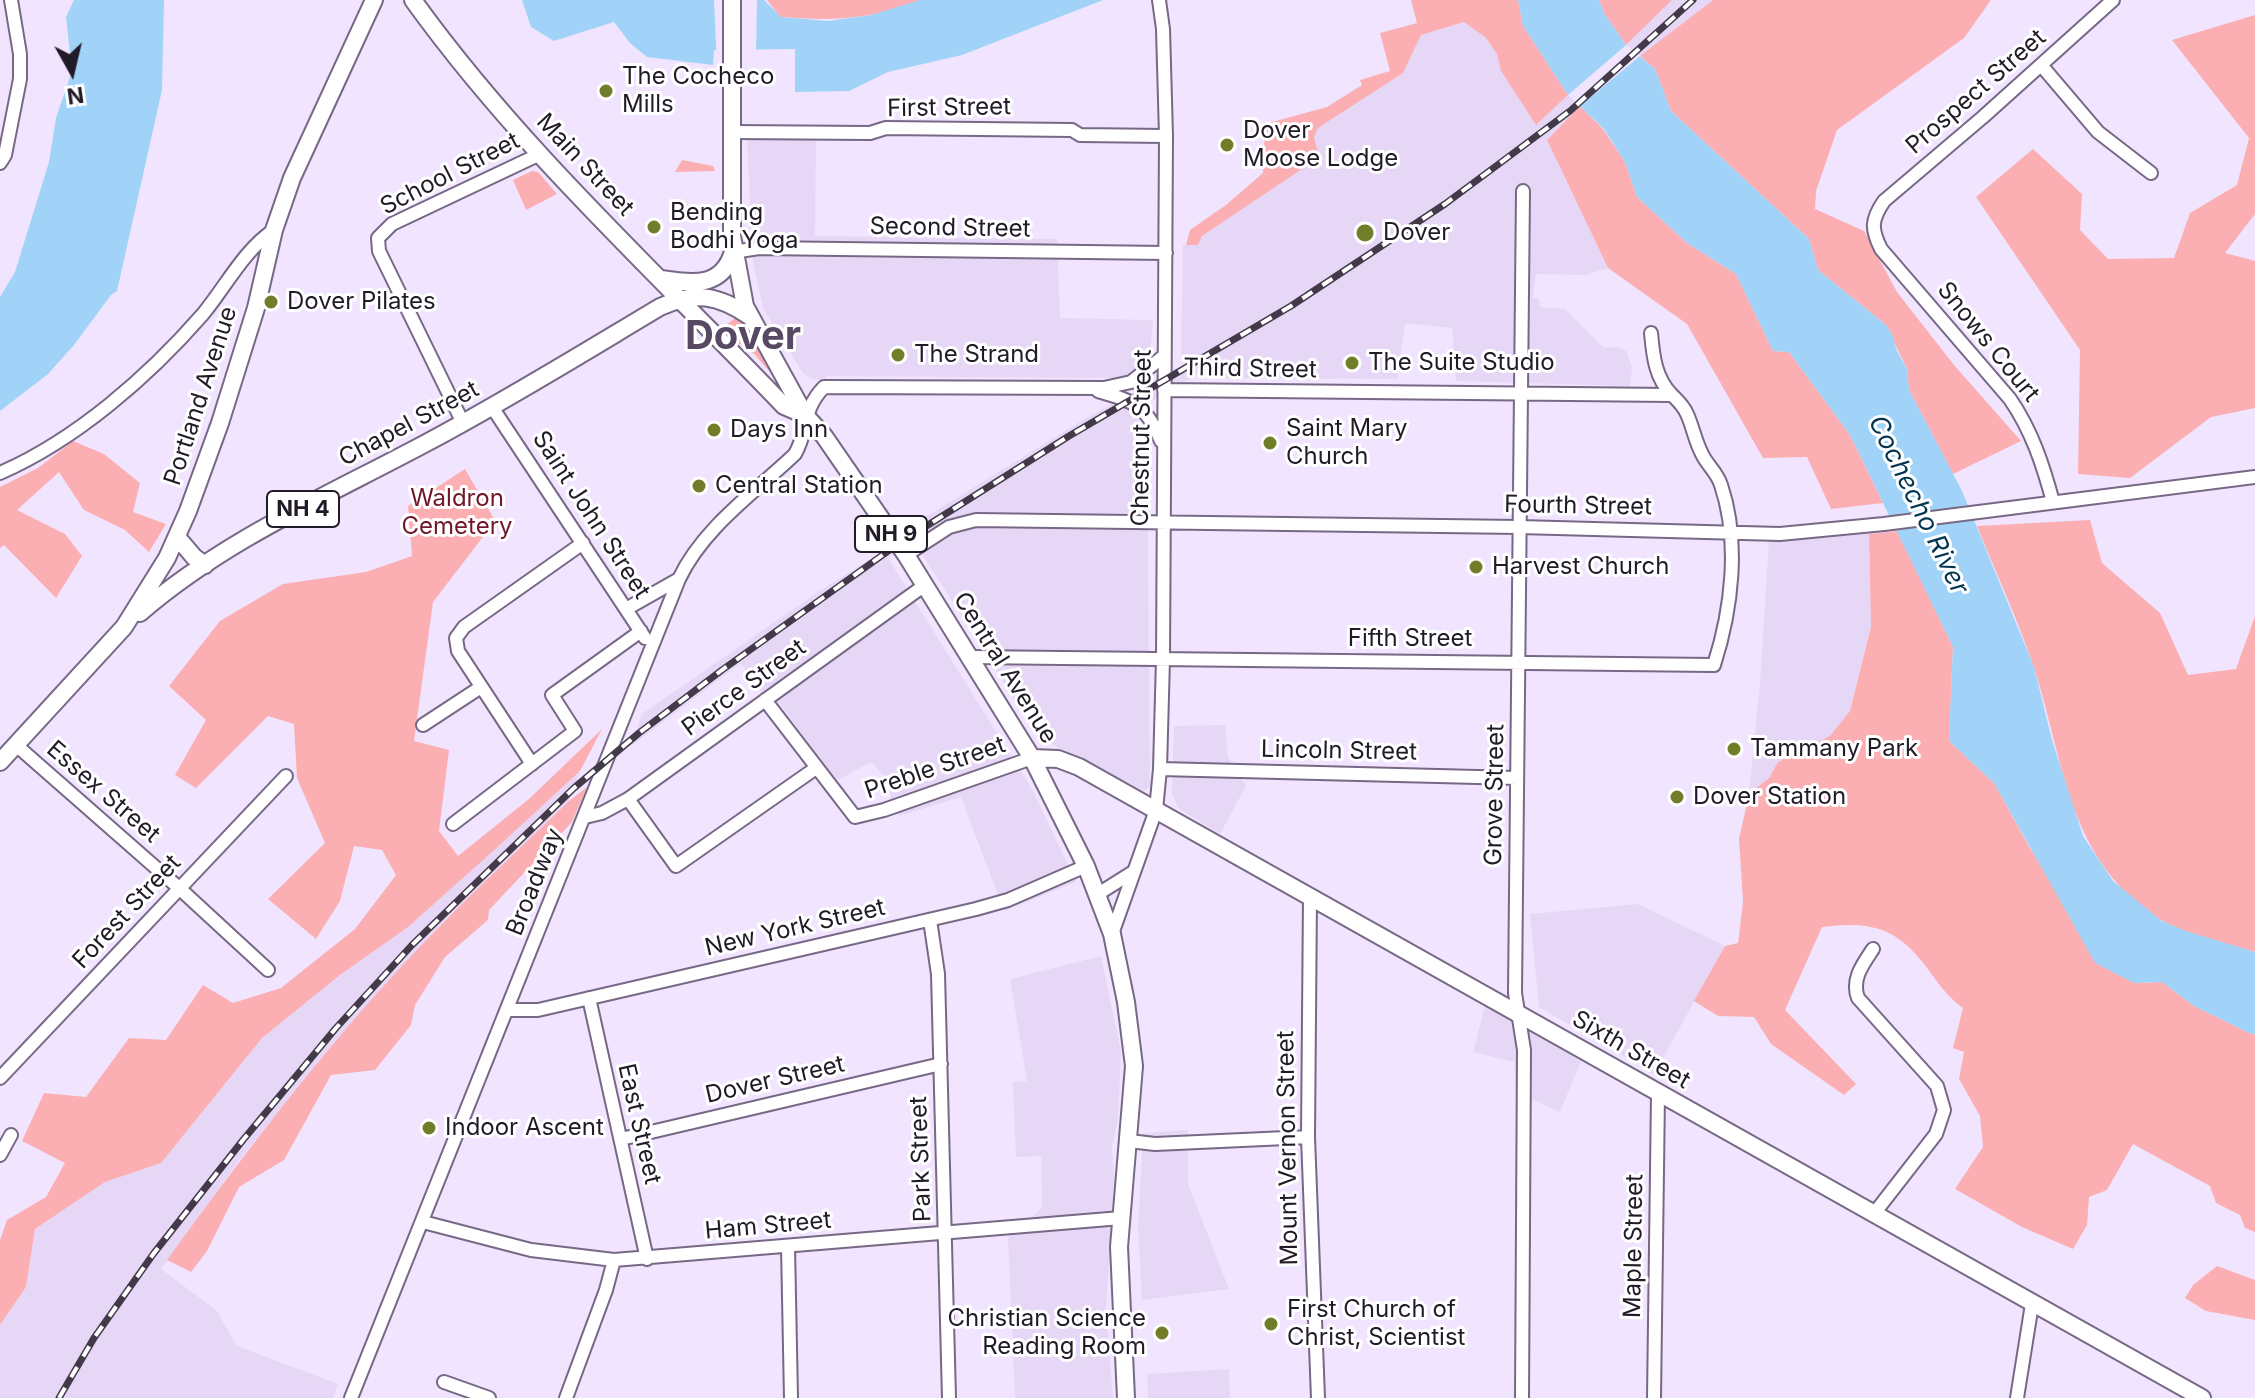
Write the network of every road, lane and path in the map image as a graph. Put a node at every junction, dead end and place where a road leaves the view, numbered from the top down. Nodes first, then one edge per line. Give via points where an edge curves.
1 (11, 0) edge
2 (413, 0) edge
3 (732, 0) edge
4 (1159, 0) edge
5 (2113, 0) edge
6 (376, 1) edge
7 (2041, 65) junction
8 (732, 132) junction
9 (1166, 136) junction
10 (540, 154) junction
11 (0, 163) edge
12 (2151, 173) dead end
13 (1523, 191) dead end
14 (1873, 220) joint
15 (274, 230) junction
16 (733, 252) junction
17 (1166, 253) junction
18 (661, 279) junction
19 (681, 298) junction
20 (734, 306) junction
21 (749, 316) junction
22 (714, 332) junction
23 (1651, 333) dead end
24 (1164, 356) junction
25 (1092, 389) junction
26 (1164, 390) junction
27 (1521, 394) junction
28 (1671, 395) junction
29 (492, 407) junction
30 (805, 415) junction
31 (463, 423) junction
32 (1164, 448) junction
33 (0, 473) edge
34 (2255, 477) edge
35 (2053, 502) junction
36 (1163, 522) junction
37 (1519, 527) junction
38 (1730, 533) junction
39 (177, 537) junction
40 (583, 543) junction
41 (906, 555) junction
42 (205, 565) junction
43 (679, 579) junction
44 (925, 585) junction
45 (626, 609) junction
46 (124, 627) junction
47 (641, 631) junction
48 (652, 647) junction
49 (970, 657) junction
50 (1163, 659) junction
51 (1518, 662) junction
52 (481, 687) junction
53 (765, 700) junction
54 (423, 725) dead end
55 (16, 745) junction
56 (1032, 758) junction
57 (0, 762) edge
58 (532, 764) junction
59 (816, 768) junction
60 (1160, 769) junction
61 (286, 776) dead end
62 (1517, 778) junction
63 (628, 799) junction
64 (1156, 810) junction
65 (585, 817) junction
66 (453, 824) dead end
67 (1086, 866) junction
68 (1133, 872) junction
69 (179, 888) junction
70 (1098, 894) junction
71 (1310, 897) junction
72 (930, 920) junction
73 (1112, 934) junction
74 (1873, 949) dead end
75 (268, 970) dead end
76 (589, 998) junction
77 (508, 1010) junction
78 (1519, 1014) junction
79 (941, 1064) junction
80 (0, 1078) edge
81 (1658, 1094) junction
82 (11, 1135) dead end
83 (1308, 1137) junction
84 (621, 1139) junction
85 (1129, 1141) junction
86 (0, 1155) edge
87 (1873, 1215) junction
88 (1121, 1218) junction
89 (423, 1222) junction
90 (945, 1232) junction
91 (788, 1246) junction
92 (647, 1259) junction
93 (614, 1260) junction
94 (2032, 1304) junction
95 (444, 1382) dead end
96 (351, 1398) edge
97 (489, 1398) edge
98 (566, 1398) edge
99 (791, 1398) edge
100 (949, 1398) edge
101 (1126, 1398) edge
102 (1318, 1398) edge
103 (1522, 1398) edge
104 (1654, 1398) edge
105 (2017, 1398) edge
106 (2202, 1398) edge

1 - 11 street via 20,79
2 - 10 main road, Main Street
3 - 8 main road, Central Avenue
4 - 9 street, Chestnut Street
5 - 7 street, Prospect Street
6 - 15 main road, Portland Avenue via 292,178
7 - 12 street via 2098,132
7 - 14 street, Prospect Street via 1884,201
8 - 9 street, First Street via 870,133 886,128
8 - 16 main road, Central Avenue
9 - 17 street, Chestnut Street
10 - 18 main road, Main Street
10 - 31 street, School Street via 392,224 380,235 379,251
13 - 27 street, Grove Street
14 - 35 street, Snows Court via 1881,249 2026,422
15 - 33 street via 258,241 201,315 145,374 63,437
15 - 39 main road, Portland Avenue via 220,423
16 - 17 street, Second Street via 759,248
16 - 18 main road via 729,266 708,280
16 - 21 main road, Central Avenue
17 - 24 street, Chestnut Street
18 - 19 main road, Main Street
19 - 20 main road via 723,300
19 - 22 main road, Main Street / NH 9
19 - 29 main road, Chapel Street
20 - 21 main road
20 - 22 main road via 716,322
21 - 30 main road, Central Avenue
22 - 30 main road, Main Street / NH 9 via 784,406
23 - 28 street via 1654,363
24 - 25 street, Third Street via 1131,382
24 - 26 street, Chestnut Street
25 - 30 street, Third Street via 824,387
25 - 32 street, Third Street via 1139,405
26 - 27 street, Third Street
26 - 32 street, Chestnut Street
27 - 28 street, Third Street
27 - 37 street, Grove Street
28 - 38 street via 1680,401 1700,451 1720,482
29 - 31 main road, Chapel Street / NH 4
29 - 40 street, Saint John Street
30 - 41 main road, Central Avenue / NH 9
30 - 43 street, Broadway via 795,454 706,538
31 - 42 main road, Chapel Street / NH 4
32 - 36 street, Chestnut Street
34 - 35 street, Fourth Street
35 - 38 street, Fourth Street via 1802,533
36 - 37 street, Fourth Street
36 - 41 street, Fourth Street via 961,522
36 - 50 street, Chestnut Street
37 - 38 street, Fourth Street
37 - 51 street, Grove Street
38 - 51 street, Fifth Street via 1728,604 1714,665
39 - 42 main road
39 - 46 main road, Portland Avenue
40 - 45 street, Saint John Street
40 - 52 street via 459,633 458,651
41 - 44 main road, Central Avenue / NH 9
42 - 46 main road, Chapel Street / NH 4
43 - 45 street
43 - 48 street, Broadway
44 - 49 main road, Central Avenue / NH 9
44 - 53 street, Pierce Street
45 - 47 street, Saint John Street
46 - 55 main road, Portland Avenue / NH 4
47 - 48 street, Saint John Street
47 - 58 street via 552,695 575,731
48 - 65 street, Broadway
49 - 50 street, Fifth Street
49 - 56 main road, Central Avenue / NH 9
50 - 51 street, Fifth Street
50 - 60 street, Chestnut Street
51 - 62 street, Grove Street
52 - 54 street
52 - 58 street
53 - 59 street, Preble Street
53 - 63 street, Pierce Street
55 - 57 main road, Portland Avenue / NH 4
55 - 69 street, Essex Street
56 - 59 street, Preble Street via 860,817 850,812
56 - 64 main road, Sixth Street via 1079,767
56 - 67 main road, Central Avenue / NH 9
58 - 66 street
59 - 63 street via 676,866
60 - 62 street, Lincoln Street
60 - 64 street, Chestnut Street
61 - 69 street, Forest Street
62 - 78 street, Grove Street
63 - 65 street, Pierce Street
64 - 68 street, Chestnut Street
64 - 71 main road, Sixth Street
65 - 77 street, Broadway
67 - 70 main road, Central Avenue / NH 9
67 - 72 street, New York Street via 1008,900
68 - 70 street
68 - 73 street, Chestnut Street
69 - 75 street, Essex Street
69 - 80 street, Forest Street
70 - 73 main road, Central Avenue / NH 9
71 - 78 main road, Sixth Street
71 - 83 street, Mount Vernon Street
72 - 76 street, New York Street
72 - 79 street, Park Street
73 - 85 main road, Central Avenue / NH 9 via 1132,1039
74 - 87 street via 1859,970 1858,998 1937,1086 1944,1110 1936,1134
76 - 77 street, New York Street via 538,1010
76 - 84 street, East Street
77 - 89 street, Broadway
78 - 81 main road, Sixth Street
78 - 103 street, Grove Street via 1524,1050
79 - 84 street, Dover Street
79 - 90 street, Park Street
81 - 87 main road, Sixth Street
81 - 104 street, Maple Street
82 - 86 street
83 - 85 street
83 - 102 street, Mount Vernon Street
84 - 92 street, East Street
85 - 88 main road, Central Avenue / NH 9
87 - 94 main road, Sixth Street
88 - 90 street, Ham Street
88 - 101 main road, Central Avenue / NH 9
89 - 93 street, Ham Street via 531,1250
89 - 96 street, Broadway
90 - 91 street, Ham Street
90 - 100 street, Park Street
91 - 92 street, Ham Street
91 - 99 street
92 - 93 street, Ham Street
93 - 98 street
94 - 105 street
94 - 106 main road, Sixth Street
95 - 97 street

